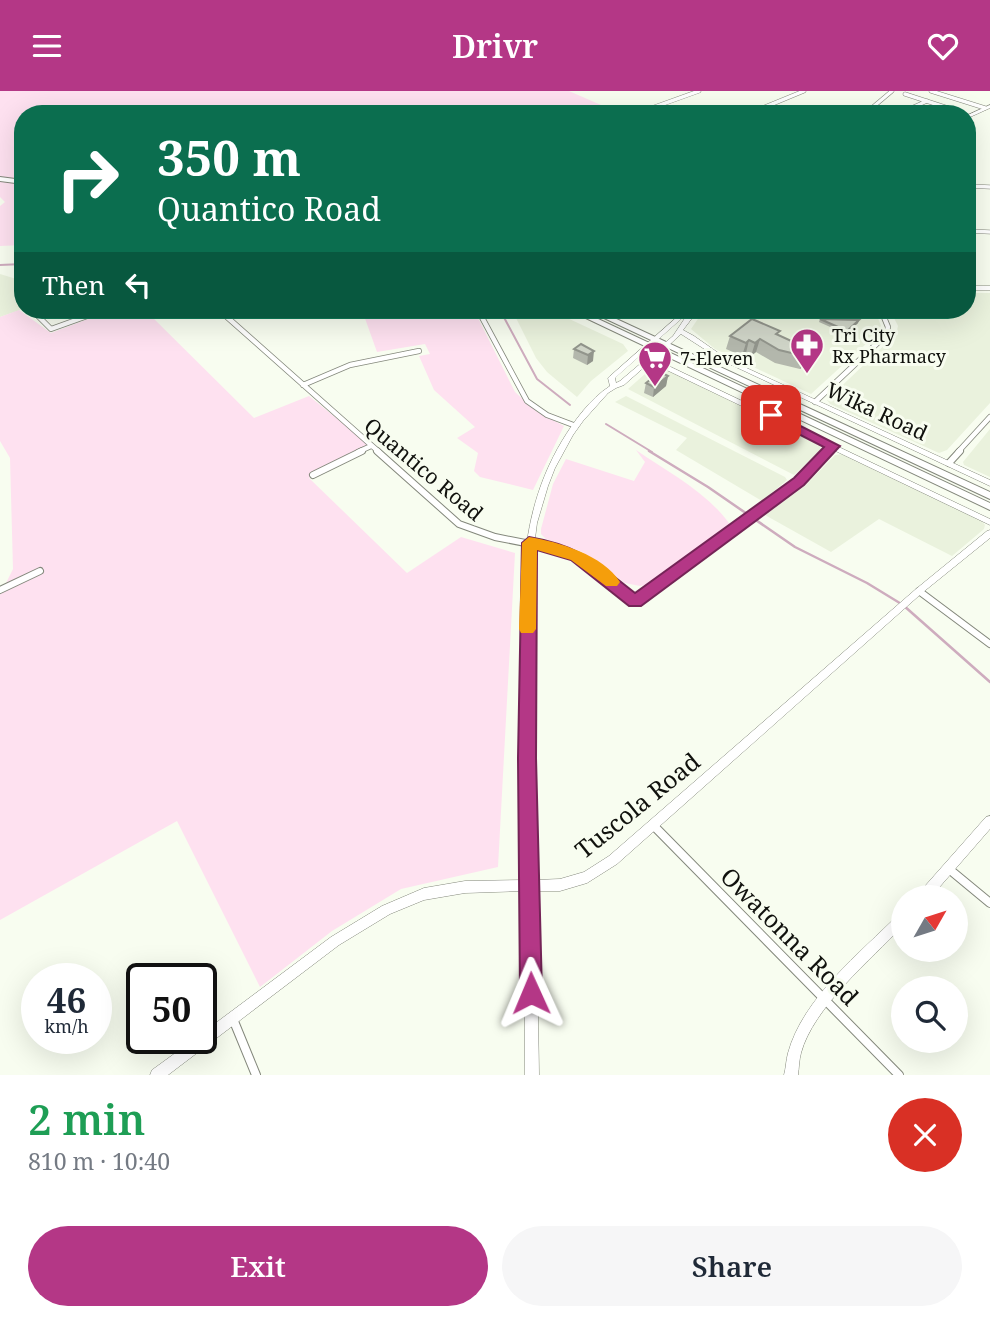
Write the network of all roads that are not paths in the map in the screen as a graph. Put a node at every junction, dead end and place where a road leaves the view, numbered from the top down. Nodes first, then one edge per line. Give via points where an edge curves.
1 (699, 91) edge
2 (804, 91) edge
3 (892, 91) edge
4 (932, 91) edge
5 (905, 94) dead end
6 (927, 101) junction
7 (660, 105) edge
8 (770, 105) edge
9 (873, 105) edge
10 (917, 105) edge
11 (939, 105) edge
12 (988, 107) edge
13 (41, 319) edge
14 (79, 319) edge
15 (229, 319) edge
16 (483, 319) edge
17 (594, 319) edge
18 (608, 319) edge
19 (681, 319) edge
20 (689, 319) edge
21 (885, 319) edge
22 (680, 331) junction
23 (657, 346) junction
24 (419, 351) dead end
25 (649, 359) junction
26 (303, 385) junction
27 (613, 385) junction
28 (815, 402) junction
29 (990, 417) edge
30 (576, 426) junction
31 (370, 446) junction
32 (834, 446) junction
33 (949, 463) junction
34 (313, 475) dead end
35 (990, 483) edge
36 (990, 496) edge
37 (990, 506) edge
38 (990, 522) edge
39 (990, 533) edge
40 (529, 543) junction
41 (40, 571) dead end
42 (0, 590) edge
43 (919, 591) junction
44 (990, 644) edge
45 (990, 821) edge
46 (653, 825) junction
47 (949, 869) junction
48 (934, 885) edge
49 (530, 886) junction
50 (990, 903) edge
51 (891, 930) edge
52 (825, 999) junction
53 (232, 1018) junction
54 (157, 1075) edge
55 (256, 1075) edge
56 (532, 1075) edge
57 (791, 1075) edge
58 (899, 1075) edge

1 - 7 street
2 - 8 street
3 - 9 street
4 - 12 street
5 - 6 street
6 - 10 street
6 - 11 street
13 - 14 street via 51,329
15 - 26 street, Quantico Road
16 - 30 street via 527,401
17 - 23 main road
18 - 23 main road
19 - 23 street
20 - 22 street
21 - 28 street via 886,335
22 - 23 street
22 - 28 street, Wika Road via 711,353
23 - 25 street
23 - 27 street via 611,377
23 - 36 main road
23 - 37 main road
24 - 26 street via 351,365
25 - 27 street via 622,383
25 - 32 street
26 - 31 street, Quantico Road
27 - 30 street
28 - 33 street, Wika Road
29 - 33 street
30 - 40 street via 547,480
31 - 34 street
31 - 40 street, Quantico Road via 460,524 479,535
32 - 38 street
32 - 40 street, Quantico Road via 799,482 635,601 577,556
33 - 35 street, Wika Road
39 - 43 street, Tuscola Road
40 - 49 street
41 - 42 street
43 - 44 street
43 - 46 street, Tuscola Road
45 - 47 street
46 - 49 street, Tuscola Road via 587,877 560,885
46 - 52 street, Owatonna Road
47 - 48 street
47 - 50 street
49 - 53 street, Tuscola Road via 465,887 424,894 386,910 335,941
49 - 56 street
51 - 52 street
52 - 57 street via 800,1035
52 - 58 street, Owatonna Road
53 - 54 street, Tuscola Road
53 - 55 street

